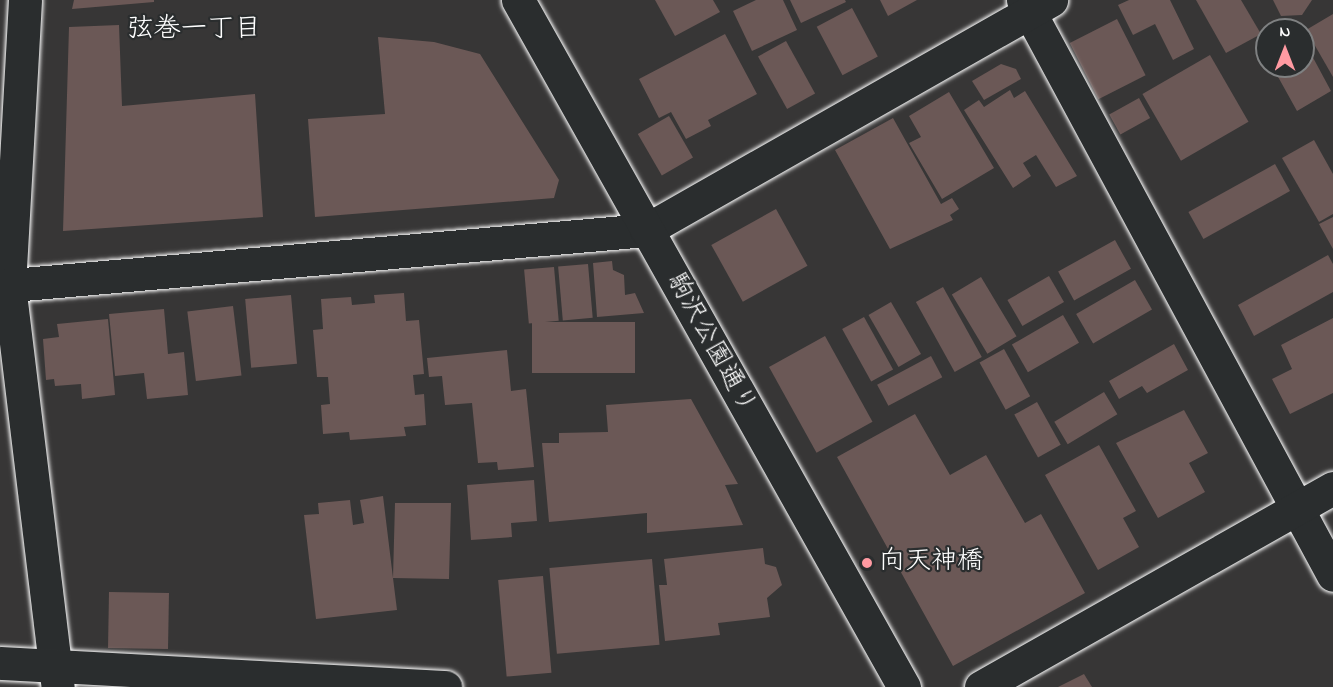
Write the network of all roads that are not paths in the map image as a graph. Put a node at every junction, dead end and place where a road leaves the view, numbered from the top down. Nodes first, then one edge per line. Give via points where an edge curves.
1 (25, 0) edge
2 (518, 0) edge
3 (1035, 4) edge
4 (646, 230) junction
5 (4, 286) edge
6 (1333, 488) edge
7 (1296, 509) junction
8 (1333, 576) edge
9 (0, 663) edge
10 (56, 676) edge
11 (445, 687) edge
12 (904, 687) edge
13 (981, 687) edge

1 - 5 street
2 - 4 street, 駒沢公園通り
3 - 4 street
3 - 7 street
4 - 5 street
4 - 12 street, 駒沢公園通り
5 - 10 street
6 - 7 street
7 - 8 street
7 - 13 street
9 - 10 street
10 - 11 street

